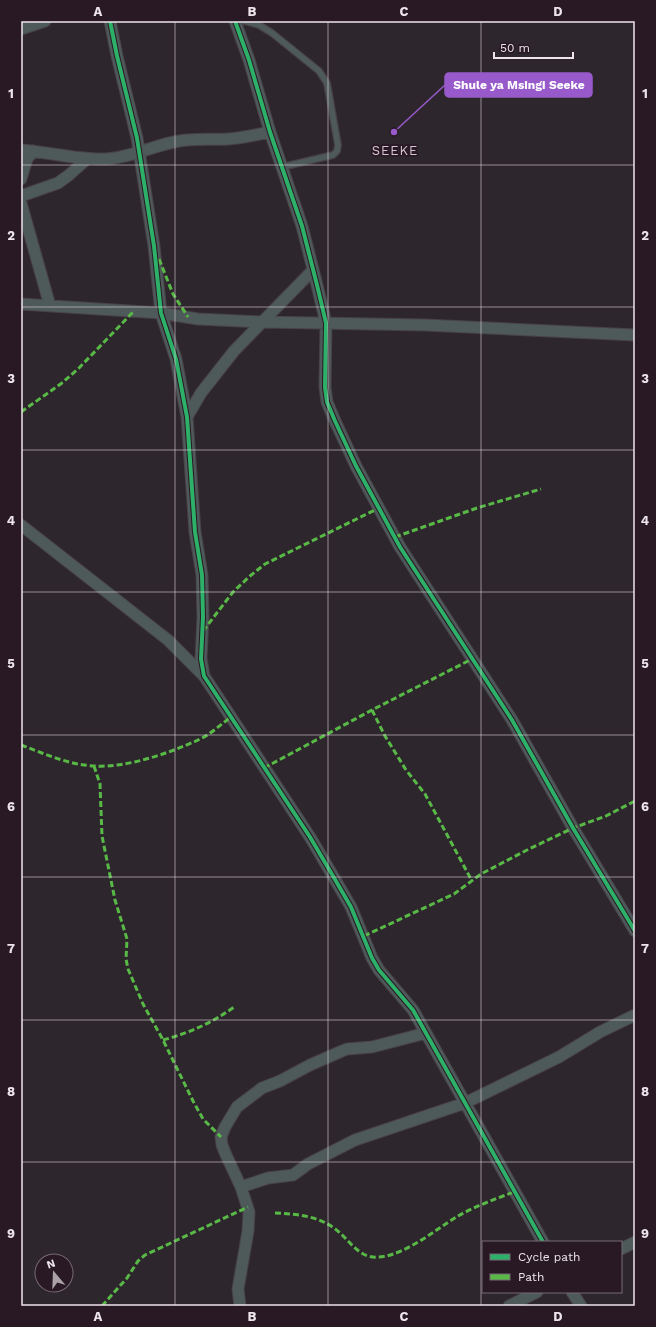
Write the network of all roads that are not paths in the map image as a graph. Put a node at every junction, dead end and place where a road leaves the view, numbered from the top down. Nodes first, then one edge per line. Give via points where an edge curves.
1 (45, 21) edge
2 (110, 21) edge
3 (235, 21) edge
4 (244, 21) edge
5 (21, 29) edge
6 (270, 132) junction
7 (21, 150) edge
8 (32, 151) junction
9 (139, 152) junction
10 (87, 159) junction
11 (282, 167) junction
12 (21, 179) edge
13 (21, 196) edge
14 (21, 202) edge
15 (313, 270) junction
16 (21, 304) edge
17 (50, 306) junction
18 (160, 313) junction
19 (262, 322) junction
20 (326, 323) junction
21 (635, 334) edge
22 (187, 417) junction
23 (21, 525) edge
24 (204, 676) junction
25 (635, 931) edge
26 (635, 1015) edge
27 (426, 1033) junction
28 (465, 1103) junction
29 (241, 1187) junction
30 (542, 1241) edge
31 (635, 1242) edge
32 (622, 1248) edge
33 (536, 1293) edge
34 (573, 1293) edge
35 (240, 1306) edge
36 (509, 1306) edge
37 (581, 1306) edge

1 - 5 street
2 - 9 street
3 - 6 street via 250,60
4 - 11 lane via 259,25 272,33 319,71 327,83 337,151 333,155
6 - 9 street via 243,138 166,143
6 - 11 street
7 - 8 street
8 - 10 street
8 - 12 street
9 - 10 street via 120,158
9 - 18 street via 153,239
10 - 13 street via 58,183
11 - 15 street via 302,226
14 - 17 street
15 - 19 street
15 - 20 street
16 - 17 street
17 - 18 street
18 - 19 street via 198,319
18 - 22 street via 176,359
19 - 20 street
19 - 22 street via 234,351 201,393
20 - 21 street
20 - 25 street via 324,380 327,402 356,466 400,547 512,720
22 - 24 street via 195,532 202,575 201,659
23 - 24 street via 168,640
24 - 27 street via 310,837 351,907 372,958 413,1010
26 - 28 street
27 - 28 street
27 - 29 street via 372,1047 347,1049 251,1095 237,1107 221,1137 222,1145
28 - 29 street via 355,1140 293,1174 268,1178
28 - 30 street
29 - 35 street via 249,1218 238,1289
31 - 32 street
33 - 36 street
34 - 37 street

